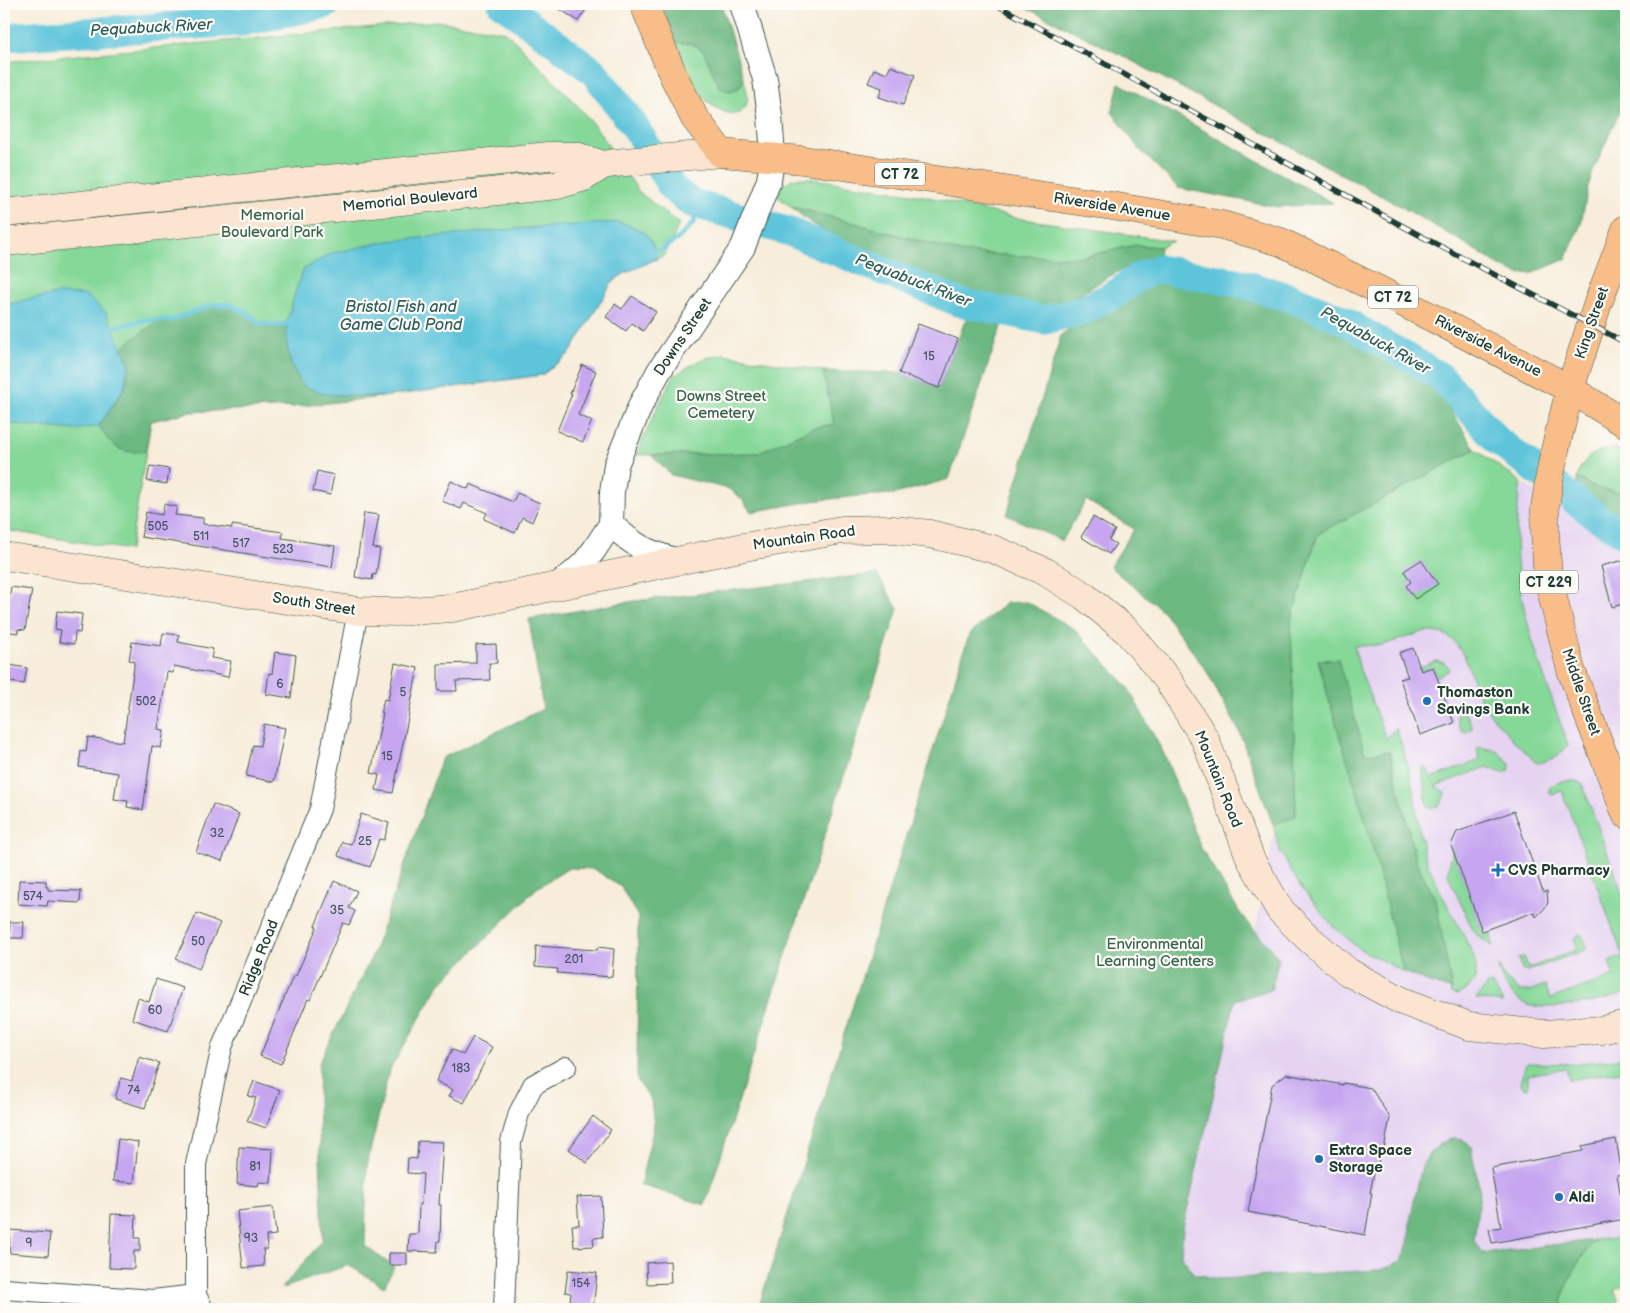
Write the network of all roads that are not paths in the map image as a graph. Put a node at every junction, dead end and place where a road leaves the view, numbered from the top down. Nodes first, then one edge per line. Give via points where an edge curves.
1 (644, 4) edge
2 (742, 4) edge
3 (721, 153) junction
4 (773, 156) junction
5 (609, 164) junction
6 (4, 212) edge
7 (1626, 229) edge
8 (4, 242) edge
9 (1570, 389) junction
10 (1626, 424) edge
11 (611, 524) junction
12 (4, 556) edge
13 (678, 561) junction
14 (623, 572) joint
15 (554, 587) junction
16 (358, 611) junction
17 (1626, 814) edge
18 (1626, 1024) edge
19 (566, 1067) dead end
20 (4, 1289) edge
21 (199, 1302) edge
22 (504, 1309) edge

1 - 3 main road via 694,117
2 - 4 street, Downs Street via 765,79
3 - 4 main road, Riverside Avenue / CT 72
3 - 5 main road, Memorial Boulevard
4 - 9 main road, Riverside Avenue / CT 72 via 1122,208 1247,232 1298,250
4 - 11 street, Downs Street via 769,180 743,247 659,371 641,404 616,465
5 - 6 main road, Memorial Boulevard via 576,156 548,156
5 - 8 main road, Memorial Boulevard via 584,177 557,185
7 - 9 main road, King Street / CT 229
9 - 10 main road, Riverside Avenue / CT 72
9 - 17 main road, Middle Street / CT 229 via 1545,508 1548,578 1571,670
11 - 13 street via 641,548
11 - 15 street via 584,563
12 - 16 main road, South Street
13 - 14 main road, Mountain Road
13 - 18 main road, Mountain Road via 842,530 883,529 930,534 993,549 1046,572 1083,595 1127,631 1168,680 1205,739 1251,860 1280,910 1348,972 1402,1001 1469,1026 1544,1034 1602,1030
14 - 15 main road, South Street
15 - 16 main road, South Street via 452,608
16 - 21 street, Ridge Road via 320,809 222,1048 196,1164
19 - 22 street via 532,1085 518,1113 510,1142
20 - 21 street

